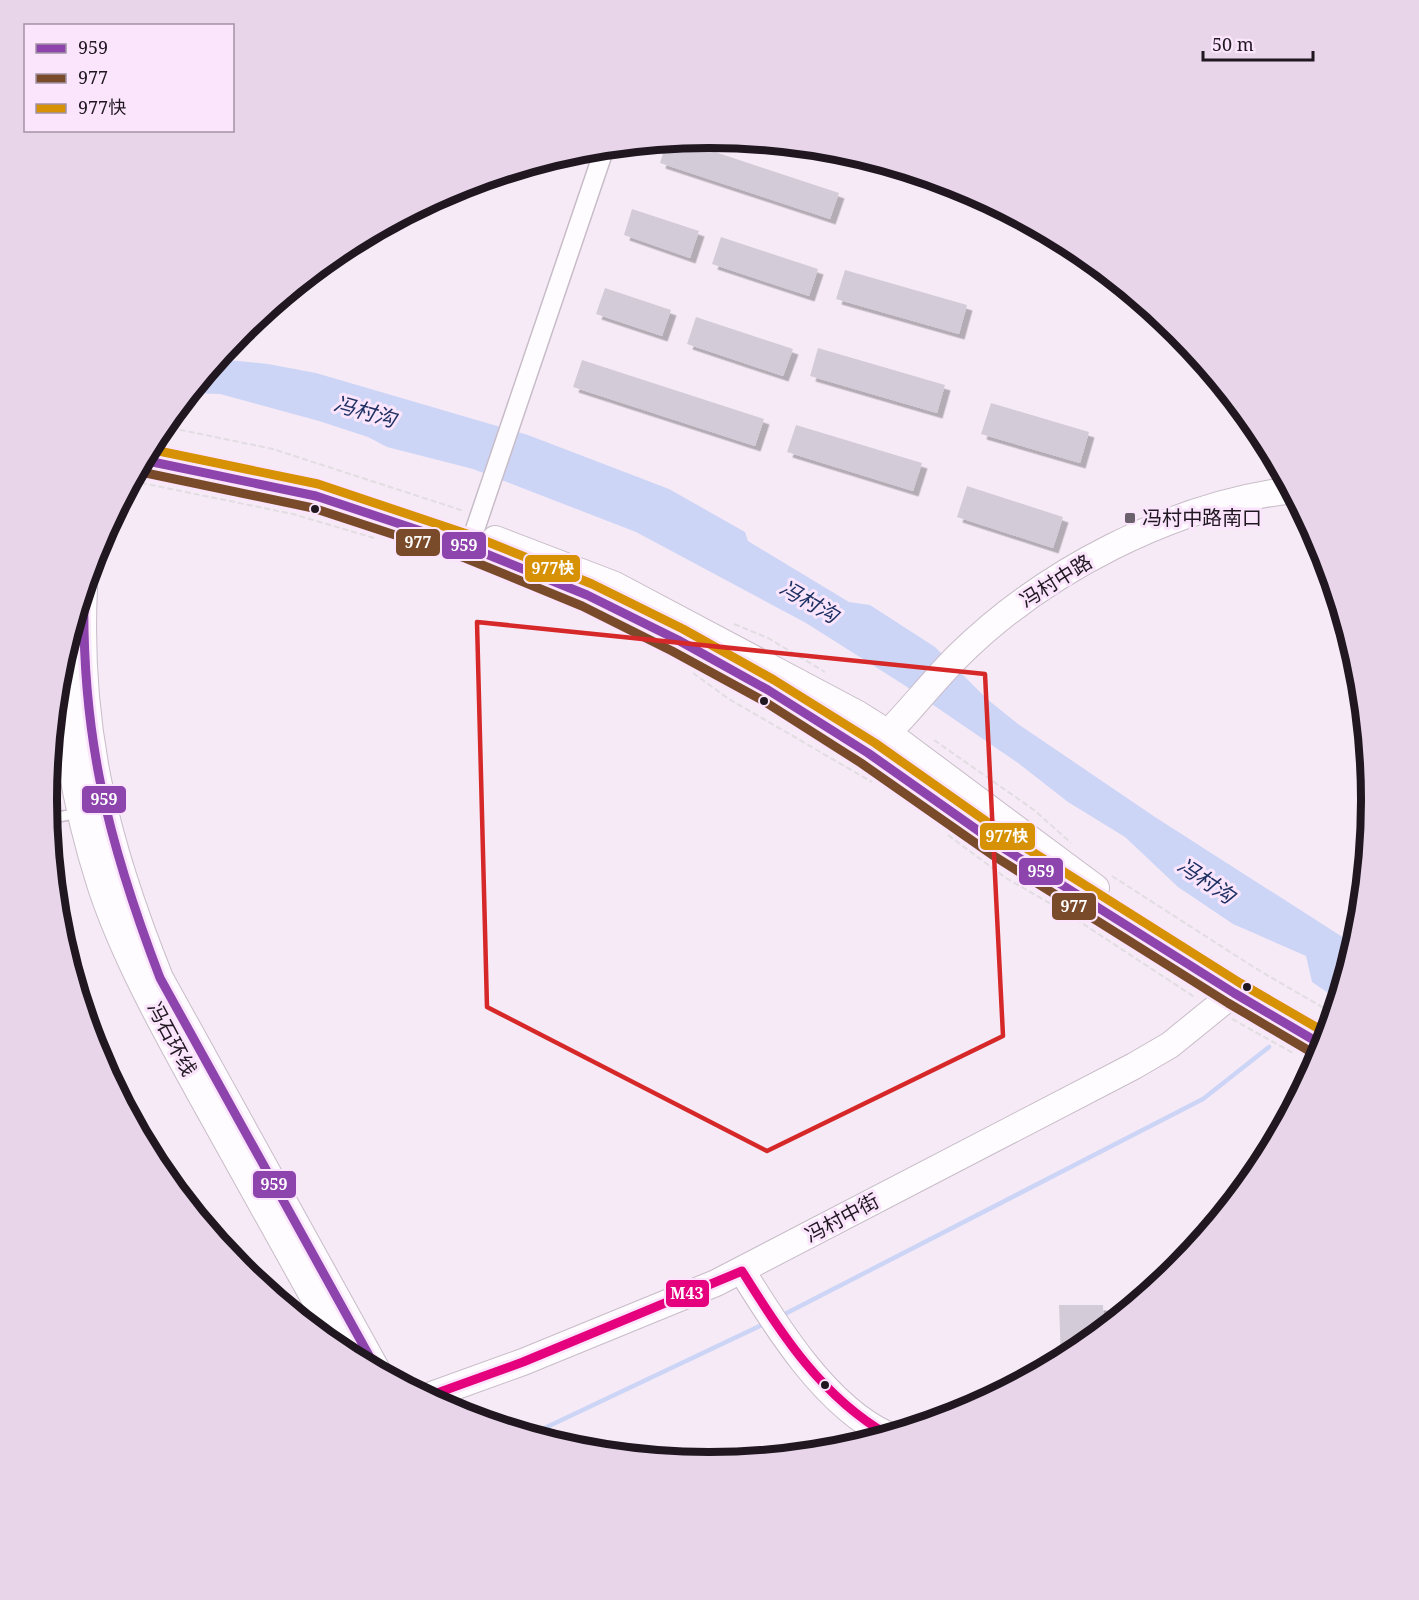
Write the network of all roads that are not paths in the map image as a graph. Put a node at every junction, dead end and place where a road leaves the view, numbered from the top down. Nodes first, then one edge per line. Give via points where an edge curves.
1 (602, 157) edge
2 (162, 446) edge
3 (152, 462) edge
4 (1285, 492) edge
5 (471, 539) junction
6 (84, 616) edge
7 (65, 706) edge
8 (888, 733) junction
9 (868, 753) junction
10 (82, 813) junction
11 (57, 817) edge
12 (1234, 993) junction
13 (1321, 1025) edge
14 (1315, 1041) edge
15 (742, 1270) junction
16 (334, 1333) edge
17 (370, 1357) edge
18 (438, 1393) edge
19 (880, 1429) edge

1 - 5 street
2 - 5 main road via 322,484
3 - 5 main road via 316,496
4 - 8 main road, 冯村中路 via 1212,507 1162,523 1016,605 958,656
5 - 8 main road via 615,585
5 - 9 main road via 678,640 768,690
6 - 17 main road, 冯石环线 via 83,674 91,753 113,849 136,919 160,978
7 - 10 main road, 冯石环线 via 68,747
8 - 9 main road, 冯村中路
8 - 13 main road via 1086,881 1245,984
9 - 12 main road via 1000,846
10 - 11 lane
10 - 16 main road, 冯石环线 via 101,887 147,991
12 - 14 main road
12 - 15 main road, 冯村中街 via 1170,1045 1134,1066
15 - 18 main road, 冯村中街 via 523,1362
15 - 19 main road via 783,1335 824,1386

